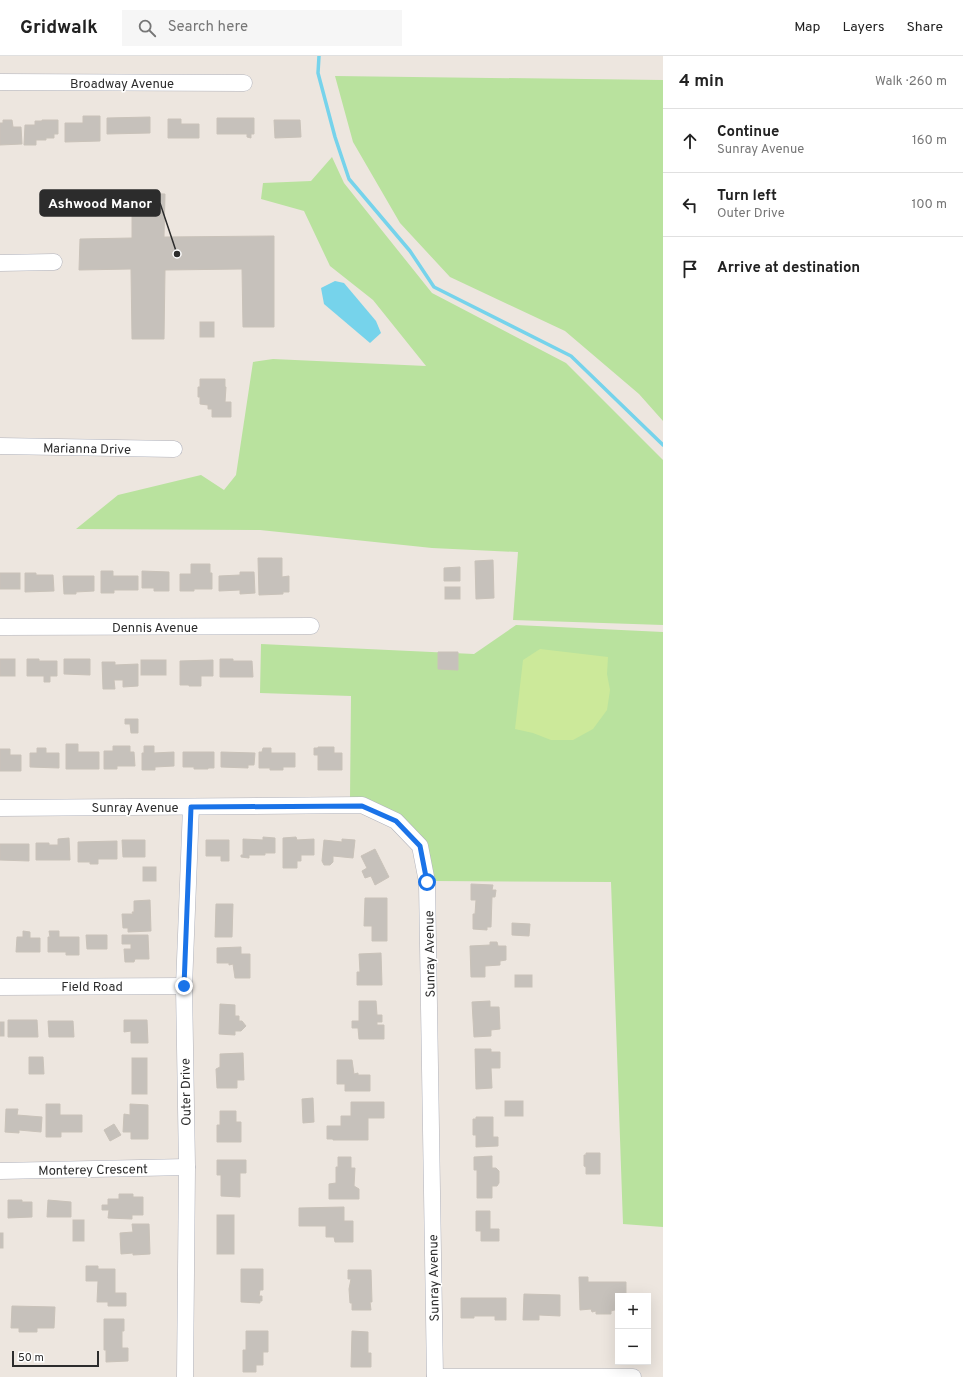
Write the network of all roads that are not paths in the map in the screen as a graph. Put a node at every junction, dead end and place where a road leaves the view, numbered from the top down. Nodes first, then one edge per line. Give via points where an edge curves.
1 (0, 82) edge
2 (244, 83) dead end
3 (54, 262) dead end
4 (0, 263) edge
5 (0, 446) edge
6 (174, 449) dead end
7 (310, 626) dead end
8 (0, 627) edge
9 (191, 807) junction
10 (0, 808) edge
11 (0, 986) edge
12 (184, 986) junction
13 (186, 1168) junction
14 (0, 1171) edge
15 (185, 1377) edge
16 (435, 1377) edge
17 (633, 1377) edge

1 - 2 street, Broadway Avenue
3 - 4 street
5 - 6 street, Marianna Drive
7 - 8 street, Dennis Avenue
9 - 10 street, Sunray Avenue
9 - 12 street, Outer Drive
9 - 16 street, Sunray Avenue via 362,806 396,821 420,846 427,882
11 - 12 street, Field Road
12 - 13 street, Outer Drive
13 - 14 street, Monterey Crescent
13 - 15 street, Outer Drive
16 - 17 street

